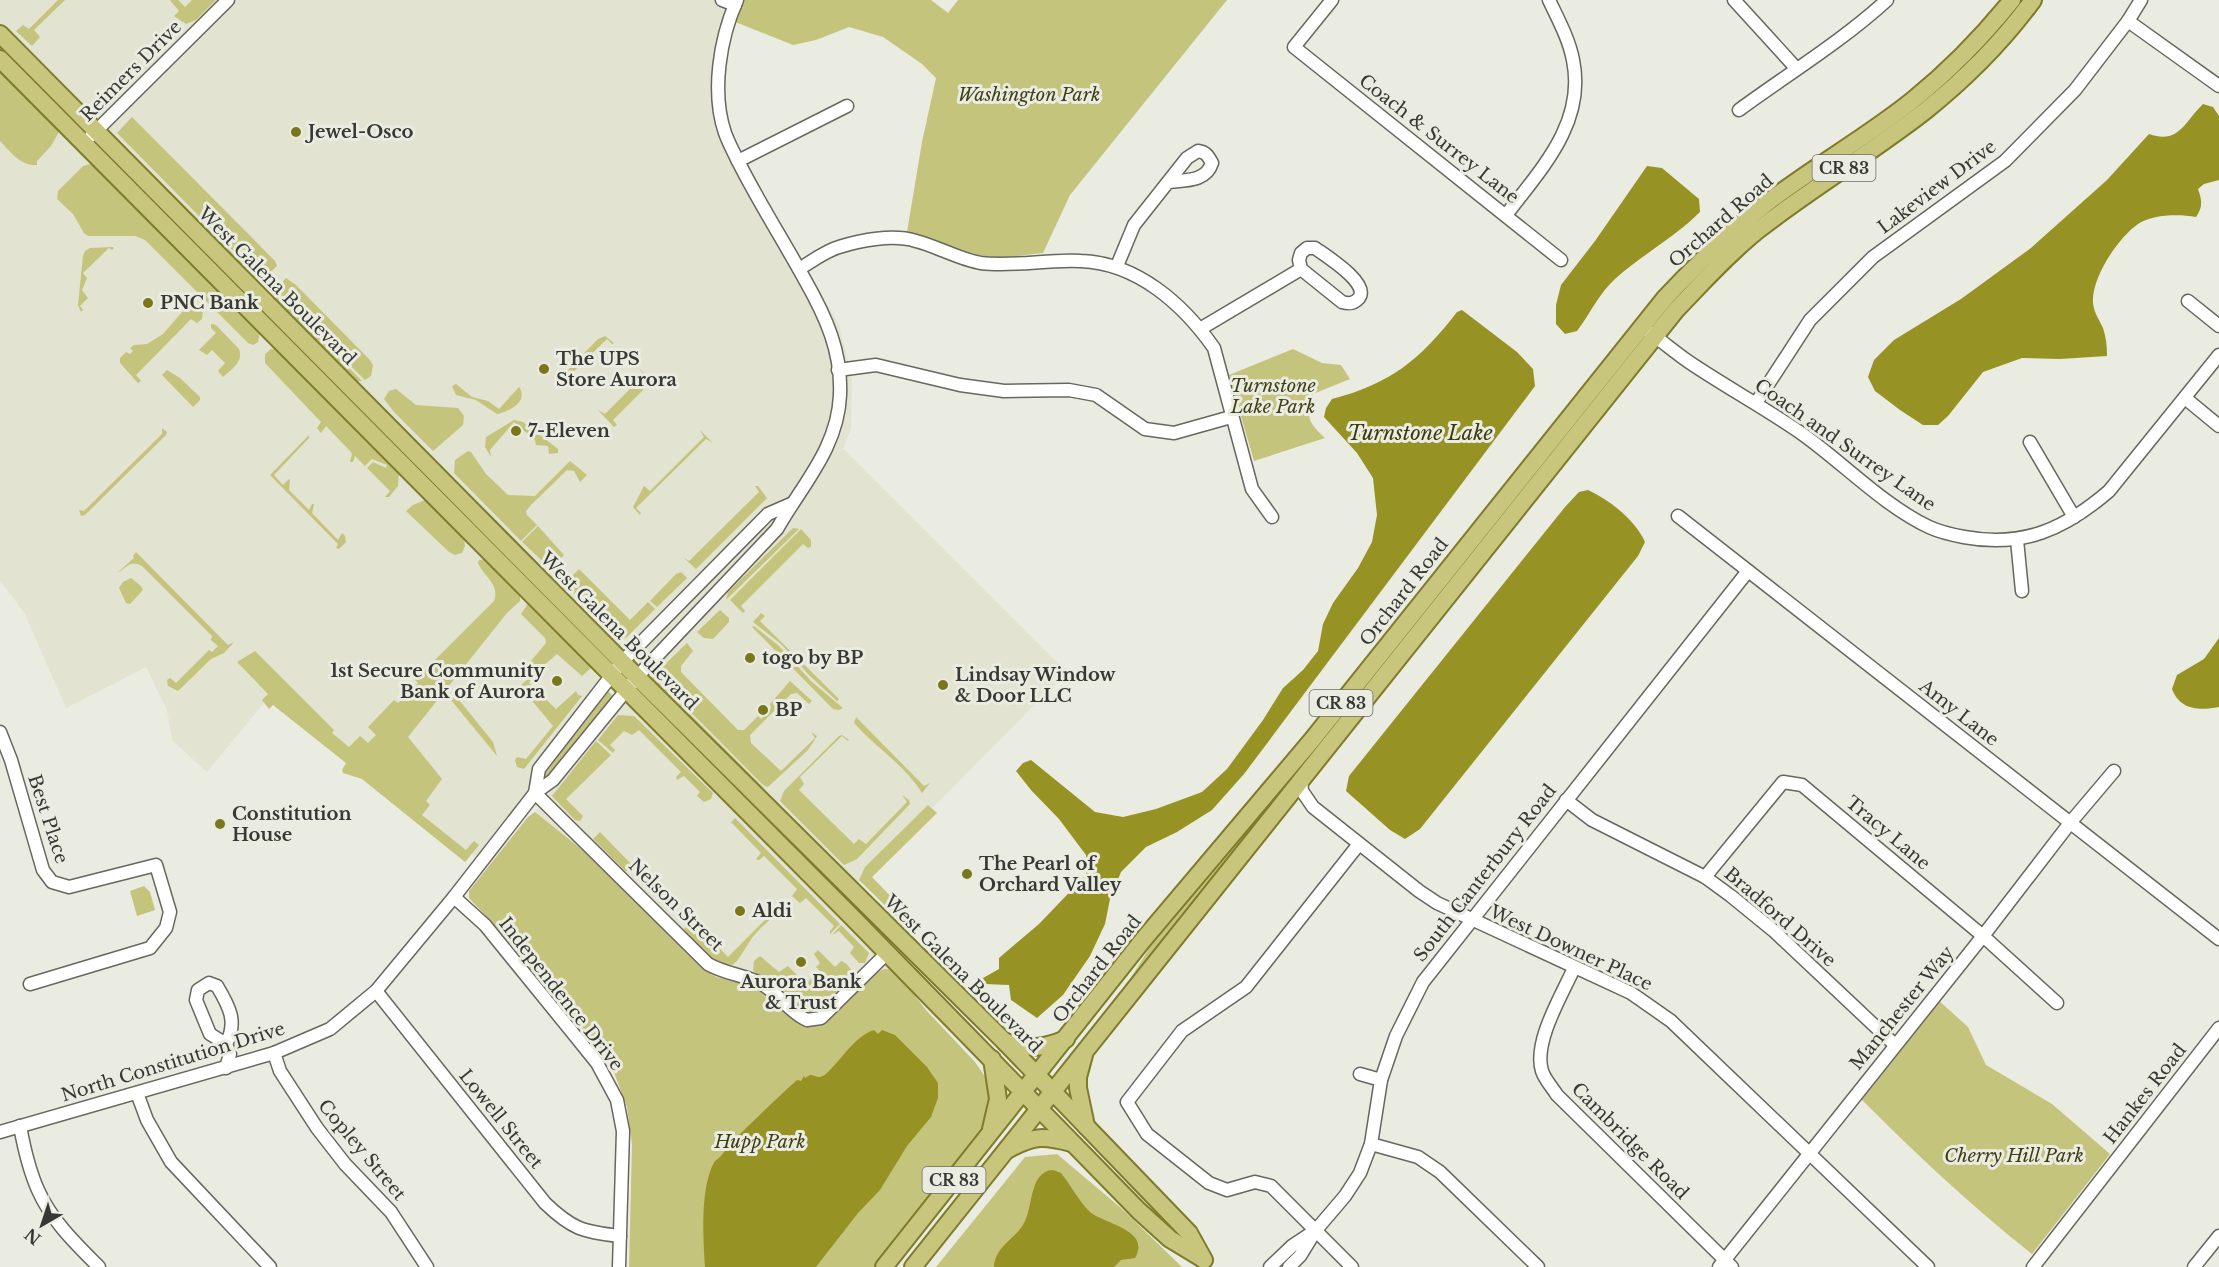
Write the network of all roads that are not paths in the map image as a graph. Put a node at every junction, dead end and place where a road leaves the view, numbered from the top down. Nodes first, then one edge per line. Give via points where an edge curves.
1 (228, 0) edge
2 (722, 0) edge
3 (1332, 0) edge
4 (1549, 0) edge
5 (1734, 0) edge
6 (1887, 0) edge
7 (2013, 0) edge
8 (2033, 0) edge
9 (2141, 0) edge
10 (736, 3) edge
11 (2128, 21) junction
12 (0, 34) edge
13 (0, 59) edge
14 (1796, 68) junction
15 (2219, 86) edge
16 (848, 106) dead end
17 (1738, 110) dead end
18 (90, 137) junction
19 (738, 161) junction
20 (1168, 182) dead end
21 (1506, 215) junction
22 (182, 244) junction
23 (1561, 260) dead end
24 (1117, 266) junction
25 (799, 269) junction
26 (1301, 270) junction
27 (258, 295) junction
28 (2188, 301) dead end
29 (2219, 326) edge
30 (1200, 329) junction
31 (1648, 331) junction
32 (2219, 355) edge
33 (838, 370) junction
34 (2185, 398) junction
35 (1756, 403) junction
36 (1232, 417) junction
37 (2219, 426) edge
38 (2030, 442) dead end
39 (791, 504) junction
40 (1678, 516) dead end
41 (2074, 517) junction
42 (1272, 518) dead end
43 (2017, 540) junction
44 (1748, 571) junction
45 (2022, 591) dead end
46 (617, 668) junction
47 (631, 683) junction
48 (0, 732) edge
49 (2114, 771) dead end
50 (1301, 779) junction
51 (535, 793) junction
52 (1566, 800) junction
53 (1281, 806) junction
54 (1313, 807) junction
55 (2070, 823) junction
56 (1359, 844) junction
57 (1706, 877) junction
58 (454, 897) junction
59 (852, 917) junction
60 (1471, 920) junction
61 (1983, 936) junction
62 (2219, 939) edge
63 (907, 944) junction
64 (887, 953) junction
65 (1574, 968) junction
66 (30, 984) dead end
67 (376, 991) junction
68 (2057, 1003) dead end
69 (2219, 1028) edge
70 (1066, 1038) junction
71 (1005, 1042) junction
72 (226, 1044) junction
73 (1895, 1044) junction
74 (1084, 1051) junction
75 (274, 1053) junction
76 (992, 1059) junction
77 (226, 1068) junction
78 (1360, 1074) dead end
79 (1037, 1075) junction
80 (1381, 1080) junction
81 (1052, 1091) junction
82 (1023, 1092) junction
83 (137, 1093) junction
84 (1038, 1108) junction
85 (20, 1126) junction
86 (1086, 1127) junction
87 (0, 1132) edge
88 (989, 1134) junction
89 (1072, 1143) junction
90 (1371, 1144) junction
91 (1003, 1153) junction
92 (1809, 1154) junction
93 (1316, 1230) junction
94 (620, 1236) junction
95 (2219, 1236) edge
96 (1208, 1263) edge
97 (1725, 1264) edge
98 (99, 1267) edge
99 (270, 1267) edge
100 (427, 1267) edge
101 (619, 1267) edge
102 (884, 1267) edge
103 (913, 1267) edge
104 (1270, 1267) edge
105 (1289, 1267) edge
106 (1352, 1267) edge
107 (1538, 1267) edge
108 (1928, 1267) edge
109 (2033, 1267) edge
110 (2194, 1267) edge

1 - 18 street, Reimers Drive
2 - 10 street
3 - 21 street, Coach & Surrey Lane via 1294,47
4 - 21 street via 1574,62 1574,102 1556,149
5 - 14 street
6 - 14 street via 1835,43
7 - 31 main road, Orchard Road / CR 83 via 1960,59 1912,100 1769,202 1716,246 1665,298
8 - 31 main road, Orchard Road / CR 83 via 1986,56 1952,88 1756,231
9 - 11 street, Lakeview Drive
10 - 19 street, North Constitution Drive via 726,27 718,73 721,118
11 - 15 street
11 - 35 street, Lakeview Drive via 2075,90 2005,161 1873,257 1810,320
12 - 18 main road, West Galena Boulevard
13 - 18 main road, West Galena Boulevard
14 - 17 street
16 - 19 street
18 - 22 main road, West Galena Boulevard
18 - 27 main road, West Galena Boulevard
19 - 25 street, North Constitution Drive
20 - 24 street via 1134,225
21 - 23 street, Coach & Surrey Lane
22 - 27 main road via 206,256 245,294
22 - 46 main road, West Galena Boulevard
24 - 25 street via 1082,261 979,262 912,240 879,239 837,247
24 - 30 street via 1157,289
25 - 33 street, North Constitution Drive via 832,333
26 - 26 street via 1342,302 1350,304 1362,294 1356,280 1315,248 1301,253
26 - 30 street
27 - 46 main road, West Galena Boulevard
28 - 29 street
30 - 36 street via 1214,348
31 - 35 street, Coach and Surrey Lane
31 - 50 main road, Orchard Road / CR 83
31 - 70 main road, Orchard Road / CR 83
32 - 34 street, Coach and Surrey Lane
33 - 36 street via 876,365 1004,391 1069,390 1096,395 1145,429 1174,433
33 - 39 street, North Constitution Drive via 840,396 831,437 817,469
34 - 37 street
34 - 41 street, Coach and Surrey Lane via 2109,491
35 - 43 street, Coach and Surrey Lane via 1930,528 1985,541
36 - 42 street via 1252,489
38 - 41 street
39 - 46 street, North Constitution Drive via 768,514
39 - 47 street, North Constitution Drive via 777,529
40 - 44 street, Amy Lane
41 - 43 street, Coach and Surrey Lane via 2045,532
43 - 45 street
44 - 52 street, South Canterbury Road
44 - 55 street, Amy Lane
46 - 47 main road, West Galena Boulevard
46 - 51 street, North Constitution Drive via 539,769
47 - 51 street, North Constitution Drive via 553,780
47 - 59 main road, West Galena Boulevard
47 - 63 main road, West Galena Boulevard
48 - 66 street, Best Place via 43,870 52,882 69,887 156,865 170,912 166,928 150,948
49 - 55 street, Manchester Way
50 - 53 main road, Orchard Road / CR 83
50 - 54 street, West Downer Place via 1302,791
51 - 58 street, North Constitution Drive
51 - 64 street, Nelson Street via 708,964 759,982 807,1020 821,1018
52 - 57 street, Bradford Drive via 1615,833
52 - 60 street, South Canterbury Road
53 - 54 street
53 - 74 main road, Orchard Road / CR 83
54 - 56 street, West Downer Place
55 - 61 street, Manchester Way
55 - 62 street, Amy Lane
56 - 60 street, West Downer Place via 1419,891
56 - 93 street via 1246,987 1182,1031 1127,1102 1147,1134 1209,1183 1227,1190 1255,1182 1271,1186
57 - 61 street, Tracy Lane via 1783,782 1802,785
57 - 73 street, Bradford Drive via 1774,931
58 - 67 street, North Constitution Drive
58 - 94 street, Independence Drive via 485,924 608,1081 617,1100 623,1131
59 - 63 main road via 870,925 890,942
59 - 64 main road, West Galena Boulevard
60 - 65 street, West Downer Place
60 - 80 street, South Canterbury Road via 1423,982 1396,1036
61 - 68 street, Tracy Lane
61 - 73 street, Manchester Way
63 - 71 main road, West Galena Boulevard
64 - 76 main road, West Galena Boulevard
65 - 92 street, West Downer Place via 1631,993 1671,1021
65 - 97 street, Cambridge Road via 1541,1047 1547,1080 1557,1095
67 - 75 street, North Constitution Drive via 330,1029
67 - 94 street, Lowell Street via 545,1203 579,1229
69 - 109 street, Hankes Road
70 - 71 main road via 1034,1048
70 - 79 main road, Orchard Road / CR 83
71 - 79 main road, West Galena Boulevard
72 - 72 street via 233,1023 218,986 208,983 198,990 196,1000 210,1034
72 - 77 street via 230,1054
73 - 92 street, Manchester Way
74 - 81 main road, Orchard Road / CR 83
74 - 86 main road via 1078,1088
75 - 77 street, North Constitution Drive
75 - 100 street, Copley Street via 280,1071 317,1128 391,1212
76 - 82 main road, West Galena Boulevard
76 - 88 main road via 998,1099
77 - 83 street, North Constitution Drive
78 - 80 street
79 - 81 main road, West Galena Boulevard
79 - 82 main road, Orchard Road / CR 83
80 - 90 street, South Canterbury Road
81 - 84 main road, Orchard Road / CR 83
81 - 86 main road, West Galena Boulevard
82 - 84 main road, West Galena Boulevard
82 - 88 main road, Orchard Road / CR 83
83 - 85 street, North Constitution Drive
83 - 99 street via 171,1162
84 - 89 main road, West Galena Boulevard
84 - 91 main road, Orchard Road / CR 83
85 - 87 street, North Constitution Drive
85 - 98 street via 38,1191 64,1230
86 - 96 main road, West Galena Boulevard via 1189,1233
88 - 102 main road, Orchard Road / CR 83
89 - 91 main road via 1043,1136
89 - 96 main road, West Galena Boulevard via 1170,1239
90 - 93 street, South Canterbury Road via 1350,1189
90 - 107 street via 1418,1157 1434,1167
91 - 103 main road, Orchard Road / CR 83
92 - 97 street, Manchester Way
92 - 108 street, West Downer Place
93 - 104 street, South Canterbury Road via 1292,1245
93 - 105 street, South Canterbury Road
93 - 106 street
94 - 101 street, Independence Drive
95 - 110 street

